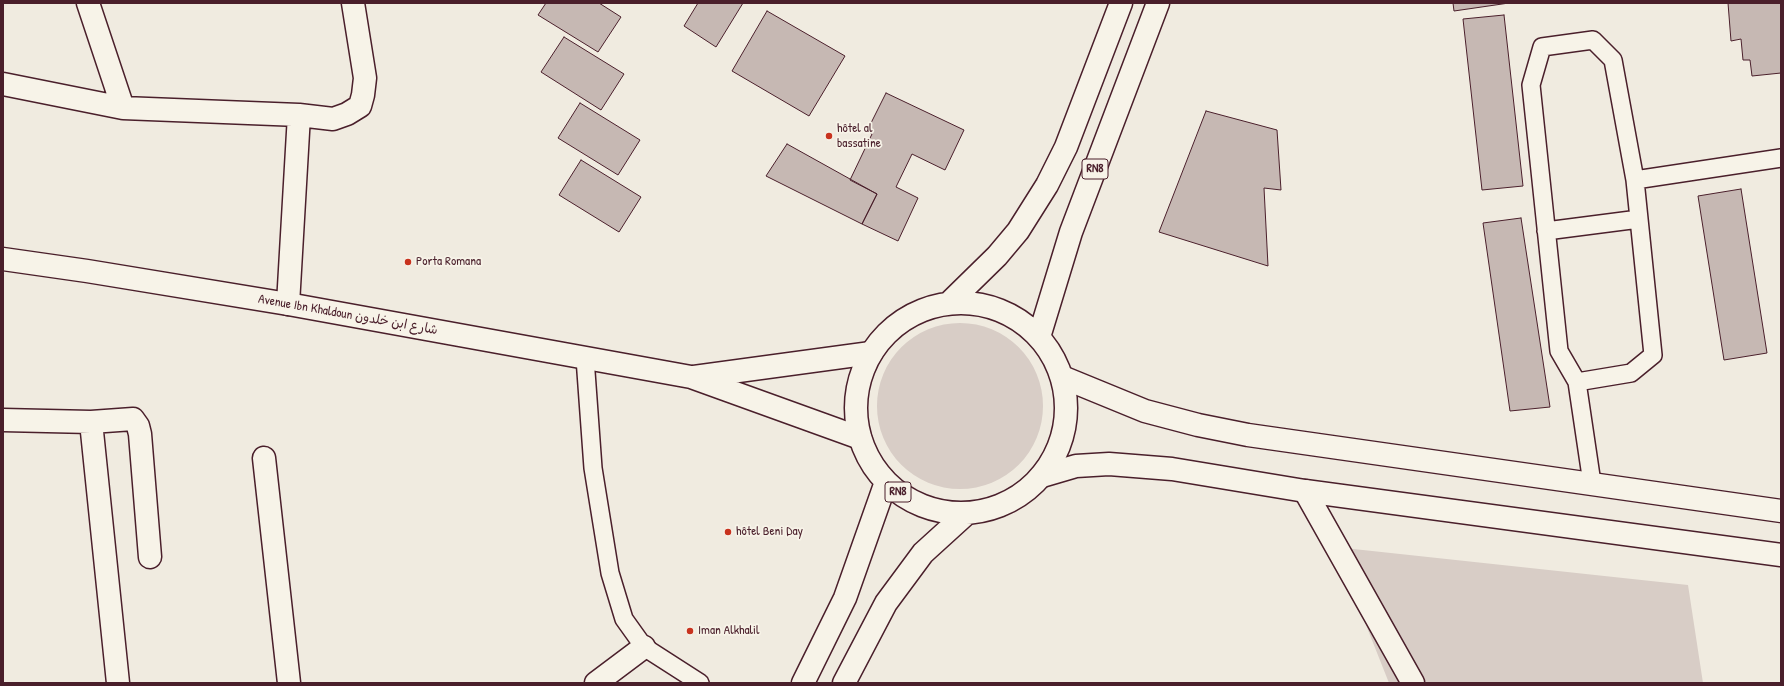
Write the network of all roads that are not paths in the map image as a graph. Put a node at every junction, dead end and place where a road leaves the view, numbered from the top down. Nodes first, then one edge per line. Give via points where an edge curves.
1 (88, 3) edge
2 (353, 3) edge
3 (1122, 3) edge
4 (1158, 3) edge
5 (3, 84) edge
6 (123, 108) junction
7 (299, 115) junction
8 (1781, 158) edge
9 (1635, 180) junction
10 (1639, 219) junction
11 (1546, 231) junction
12 (3, 259) edge
13 (288, 304) junction
14 (948, 304) junction
15 (1039, 337) junction
16 (871, 353) junction
17 (585, 358) junction
18 (691, 377) junction
19 (1062, 377) junction
20 (1578, 382) junction
21 (3, 420) edge
22 (91, 422) junction
23 (860, 438) junction
24 (264, 458) dead end
25 (1042, 476) junction
26 (886, 482) junction
27 (1592, 483) junction
28 (1305, 491) junction
29 (1781, 511) edge
30 (967, 513) junction
31 (1781, 555) edge
32 (150, 557) dead end
33 (644, 647) junction
34 (118, 683) edge
35 (289, 683) edge
36 (596, 683) edge
37 (700, 683) edge
38 (803, 683) edge
39 (844, 683) edge
40 (1414, 683) edge

1 - 6 street
2 - 7 street via 365,78 360,106 333,119
3 - 14 street, RN8 via 1066,147 1047,185 1018,231 997,256
4 - 15 street, RN8 via 1071,232
5 - 6 street
6 - 7 street
7 - 13 street
8 - 9 lane
9 - 10 lane
9 - 11 lane via 1613,60 1592,40 1542,48 1531,85
10 - 11 lane
10 - 20 lane via 1653,355 1631,373
11 - 20 lane via 1559,351
12 - 13 street, Avenue Ibn Khaldoun شارع ابن خلدون via 87,270
13 - 17 street, Avenue Ibn Khaldoun شارع ابن خلدون
14 - 15 street, RN8 via 988,306 1007,313
14 - 16 street, RN8 via 918,312 891,329
15 - 19 street, RN8 via 1053,356
16 - 18 street
16 - 23 street, RN8 via 859,380 856,409
17 - 18 street, Avenue Ibn Khaldoun شارع ابن خلدون
17 - 33 lane via 593,468 610,573 624,619
18 - 23 street
19 - 25 street, RN8 via 1067,412 1060,446
19 - 27 street via 1145,411 1198,426
20 - 27 lane
21 - 22 street
22 - 32 street via 133,419 138,426
22 - 34 street
23 - 26 street, RN8 via 870,462
24 - 35 street
25 - 28 street via 1076,466 1109,464 1172,469
25 - 30 street, RN8 via 1021,495 995,508
26 - 30 street, RN8 via 910,500 923,506 952,513
26 - 38 street, RN8 via 845,598
27 - 29 street
28 - 31 street
28 - 40 street
30 - 39 street via 923,553 886,603
33 - 36 street
33 - 37 lane

